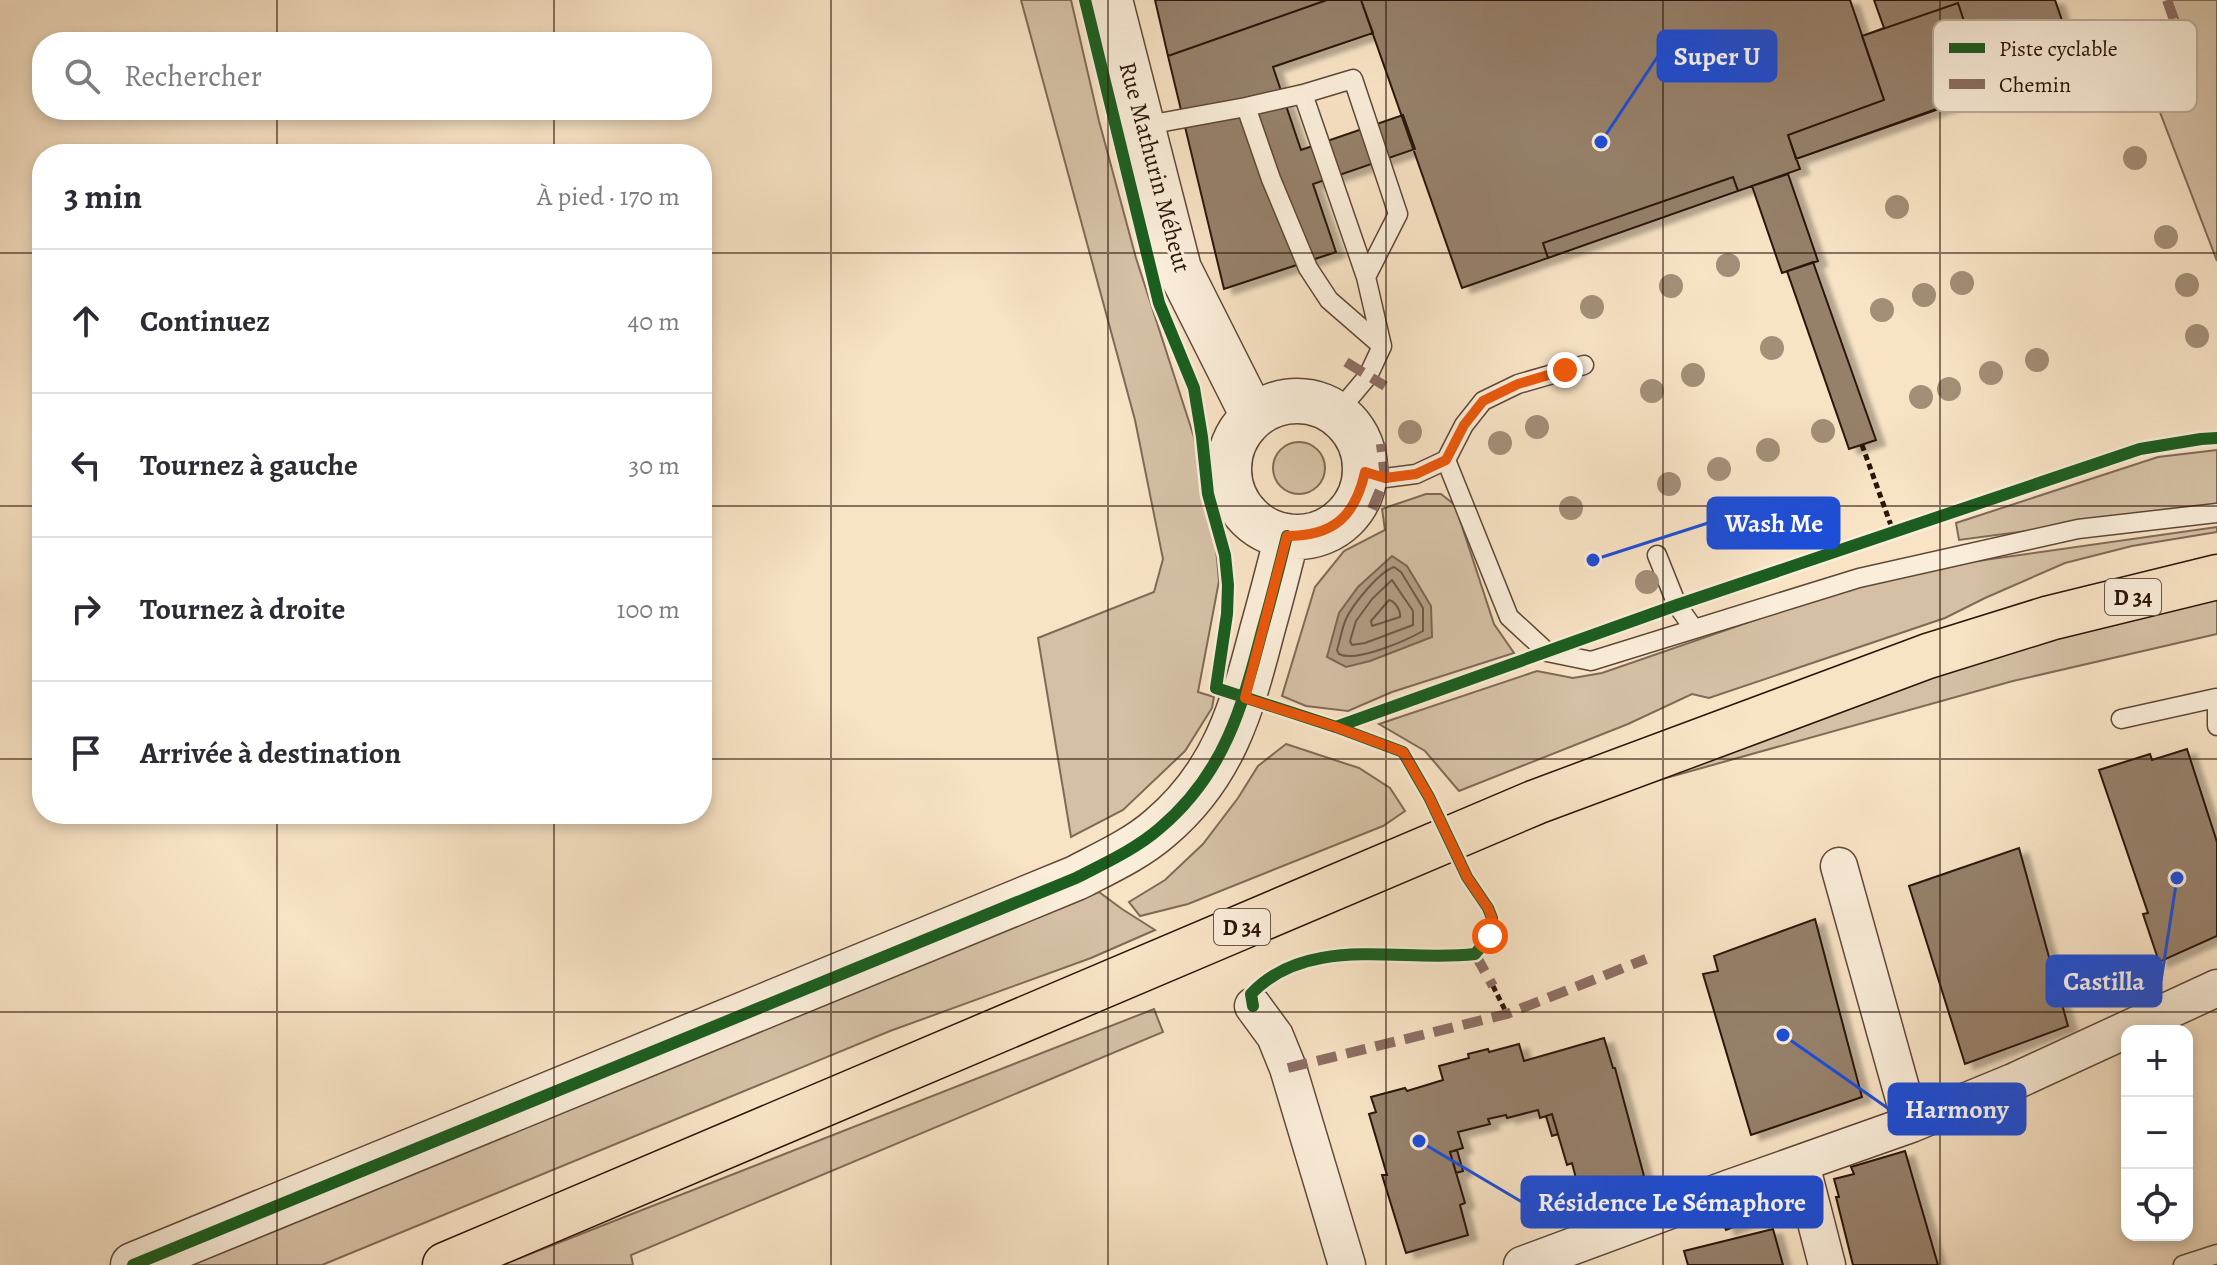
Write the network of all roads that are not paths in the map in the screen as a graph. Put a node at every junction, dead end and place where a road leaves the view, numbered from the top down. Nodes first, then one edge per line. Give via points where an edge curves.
1 (1110, 0) edge
2 (1303, 94) junction
3 (1246, 107) junction
4 (1142, 126) junction
5 (1366, 277) junction
6 (1382, 346) junction
7 (1584, 365) dead end
8 (1337, 413) junction
9 (1253, 416) junction
10 (1446, 460) junction
11 (1365, 472) junction
12 (2217, 513) edge
13 (1287, 536) junction
14 (1657, 555) dead end
15 (2217, 577) edge
16 (1694, 629) junction
17 (2217, 698) edge
18 (2121, 719) dead end
19 (2217, 726) edge
20 (1839, 866) dead end
21 (2217, 988) edge
22 (1253, 1006) dead end
23 (1911, 1124) junction
24 (1801, 1164) junction
25 (2217, 1254) edge
26 (1526, 1264) edge
27 (133, 1265) edge
28 (445, 1265) edge
29 (1347, 1265) edge
30 (1827, 1265) edge
31 (2183, 1265) edge

1 - 4 street, Rue Mathurin Méheut
2 - 3 lane
2 - 5 lane
2 - 5 lane via 1353,79 1398,214
3 - 4 lane
3 - 6 lane via 1308,268 1329,300
4 - 9 street, Rue Mathurin Méheut via 1179,269
5 - 6 lane
6 - 8 lane via 1368,376
7 - 10 lane via 1518,384 1483,401
8 - 9 street via 1317,403 1294,401
8 - 11 street via 1353,430
9 - 13 street via 1238,433 1230,454 1235,498 1265,529
10 - 11 lane via 1416,474 1385,478
10 - 16 lane via 1509,617 1547,652 1591,661
11 - 13 street via 1348,514 1331,528 1310,536
12 - 16 lane via 2063,532 1859,578
13 - 27 street via 1245,698 1224,748 1196,791 1160,829 1121,855
14 - 16 lane via 1677,605
15 - 28 main road, D 34 via 2050,618 1928,656 1536,802
17 - 18 lane
17 - 19 lane
20 - 23 street
21 - 23 street
22 - 29 street via 1275,1036 1288,1068
23 - 24 street
24 - 26 street
24 - 30 street
25 - 31 lane

